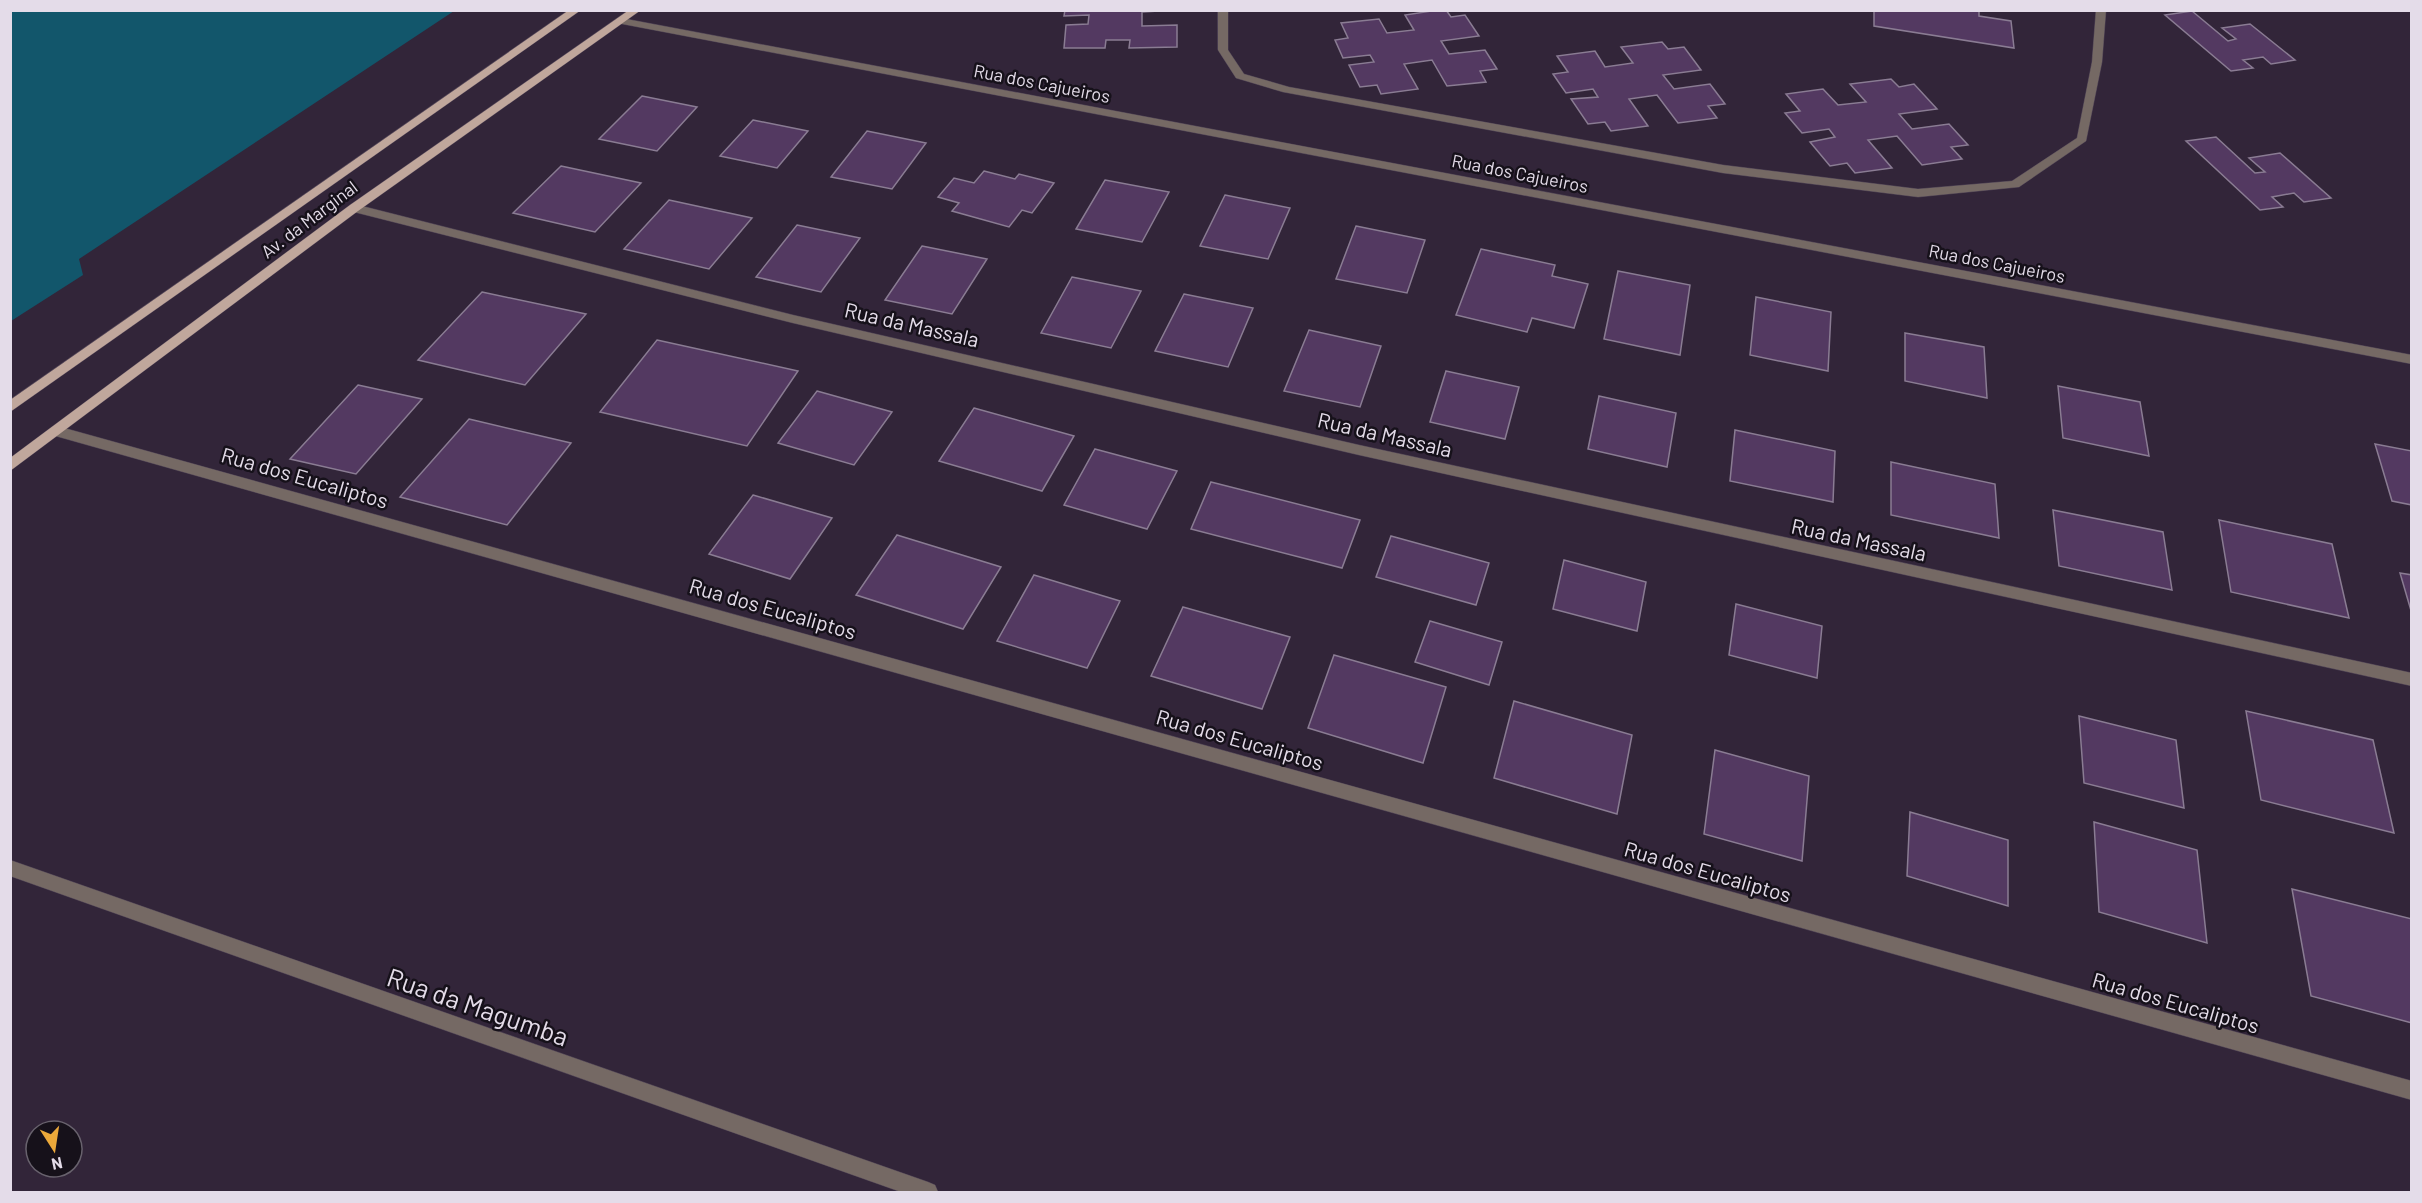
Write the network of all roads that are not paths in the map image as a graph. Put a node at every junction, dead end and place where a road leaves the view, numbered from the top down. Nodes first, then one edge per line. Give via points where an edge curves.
1 (576, 10) edge
2 (636, 10) edge
3 (1223, 10) edge
4 (2101, 10) edge
5 (621, 21) junction
6 (354, 208) junction
7 (2412, 360) edge
8 (10, 407) edge
9 (57, 431) junction
10 (10, 466) edge
11 (2412, 680) edge
12 (10, 868) edge
13 (2412, 1091) edge
14 (928, 1192) edge

1 - 8 main road, Av. da Marginal
2 - 5 main road, Av. da Marginal
3 - 4 street via 1222,50 1240,76 1287,90 1723,169 1918,193 2015,184 2082,139 2097,62
5 - 6 main road, Av. da Marginal
5 - 7 street, Rua dos Cajueiros
6 - 9 main road, Av. da Marginal
6 - 11 street, Rua da Massala via 793,318 1336,445
9 - 10 main road, Av. da Marginal
9 - 13 street, Rua dos Eucaliptos
12 - 14 street, Rua da Magumba

